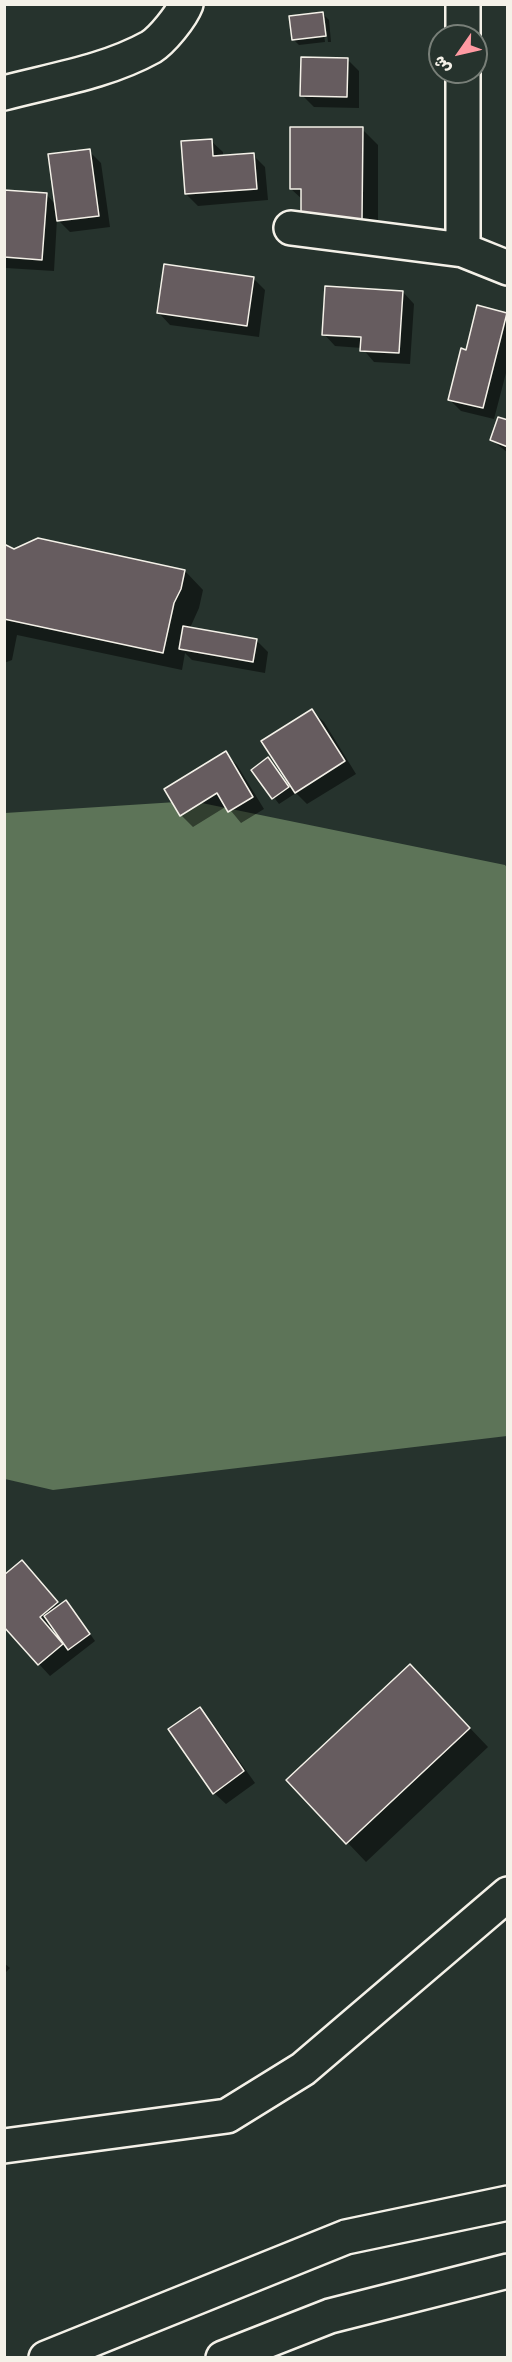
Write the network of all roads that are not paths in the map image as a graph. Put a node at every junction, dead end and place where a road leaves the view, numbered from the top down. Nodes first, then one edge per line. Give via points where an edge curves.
1 (186, 4) edge
2 (463, 4) edge
3 (463, 24) edge
4 (463, 84) edge
5 (4, 93) edge
6 (291, 228) dead end
7 (463, 250) junction
8 (507, 268) edge
9 (507, 1894) edge
10 (4, 2146) edge
11 (507, 2203) edge
12 (507, 2271) edge
13 (46, 2358) edge
14 (223, 2358) edge

1 - 5 main road via 182,14 153,46 107,66
2 - 3 main road
4 - 7 main road
6 - 7 main road
7 - 8 main road
9 - 10 main road via 303,2069 227,2116
11 - 13 main road via 346,2237
12 - 14 main road via 330,2316

